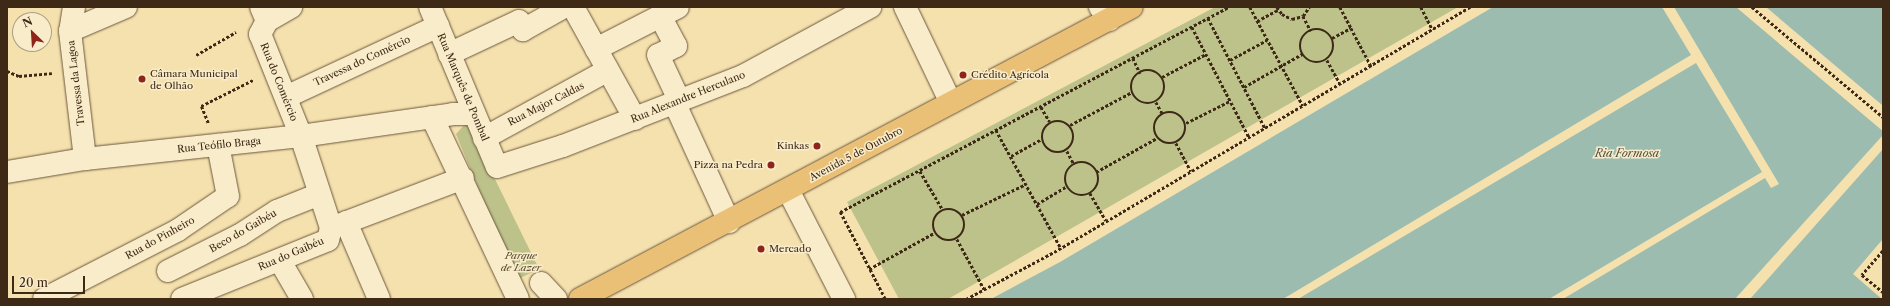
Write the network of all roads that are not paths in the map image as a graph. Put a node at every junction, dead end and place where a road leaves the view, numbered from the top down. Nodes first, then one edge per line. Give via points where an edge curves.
1 (74, 7) edge
2 (126, 7) edge
3 (291, 7) edge
4 (564, 7) edge
5 (572, 7) edge
6 (870, 7) edge
7 (905, 7) edge
8 (1132, 7) edge
9 (669, 12) edge
10 (1105, 13) edge
11 (264, 15) edge
12 (434, 16) edge
13 (70, 31) junction
14 (596, 49) junction
15 (449, 54) junction
16 (608, 70) junction
17 (286, 97) junction
18 (678, 103) junction
19 (951, 103) junction
20 (474, 114) junction
21 (432, 117) junction
22 (635, 119) junction
23 (301, 136) junction
24 (484, 138) junction
25 (218, 145) junction
26 (85, 159) junction
27 (498, 167) joint
28 (7, 172) edge
29 (462, 178) junction
30 (788, 190) junction
31 (320, 194) junction
32 (729, 222) junction
33 (339, 225) junction
34 (153, 243) junction
35 (280, 261) junction
36 (168, 271) junction
37 (541, 283) dead end
38 (79, 291) edge
39 (213, 293) edge
40 (182, 298) edge
41 (44, 299) edge
42 (302, 299) edge
43 (379, 299) edge
44 (518, 299) edge
45 (556, 299) edge
46 (580, 299) edge
47 (844, 299) edge

1 - 13 street, Travessa da Lagoa
2 - 13 street
3 - 11 street
4 - 15 street via 523,30 519,21
5 - 14 street
6 - 18 street, Rua Alexandre Herculano via 743,76
7 - 19 street
8 - 10 main road, Avenida 5 de Outubro
9 - 14 street
9 - 18 street via 676,46 658,56
10 - 19 main road, Avenida 5 de Outubro
11 - 17 street, Rua do Comércio via 260,34
12 - 15 street, Rua Marquês de Pombal
12 - 17 street, Travessa do Comércio
13 - 26 street, Travessa da Lagoa
14 - 16 street
15 - 20 street, Rua Marquês de Pombal
16 - 22 street
16 - 24 street, Rua Major Caldas
17 - 23 street, Rua do Comércio
18 - 22 street, Rua Alexandre Herculano
18 - 32 street
19 - 30 main road, Avenida 5 de Outubro
20 - 21 street, Rua Teófilo Braga
20 - 24 street, Rua Marquês de Pombal
21 - 23 street, Rua Teófilo Braga
21 - 29 street
22 - 27 street, Rua Alexandre Herculano
23 - 25 street, Rua Teófilo Braga
23 - 31 street, Rua do Comércio
24 - 27 street, Rua Marquês de Pombal
25 - 26 street, Rua Teófilo Braga
25 - 34 street, Rua do Pinheiro via 228,196
26 - 28 street, Rua Teófilo Braga
29 - 33 street
29 - 44 street
30 - 32 main road, Avenida 5 de Outubro
30 - 47 street
31 - 33 street, Rua do Comércio
31 - 36 street, Beco do Gaibéu via 277,211 240,235
32 - 46 main road, Avenida 5 de Outubro
33 - 35 street, Rua do Gaibéu via 328,240
33 - 43 street, Rua do Comércio
34 - 36 street
34 - 38 street, Rua do Pinheiro
35 - 39 street, Rua do Gaibéu
35 - 42 street
36 - 40 street
37 - 45 street
38 - 41 street, Rua do Pinheiro
39 - 40 street, Rua do Gaibéu

